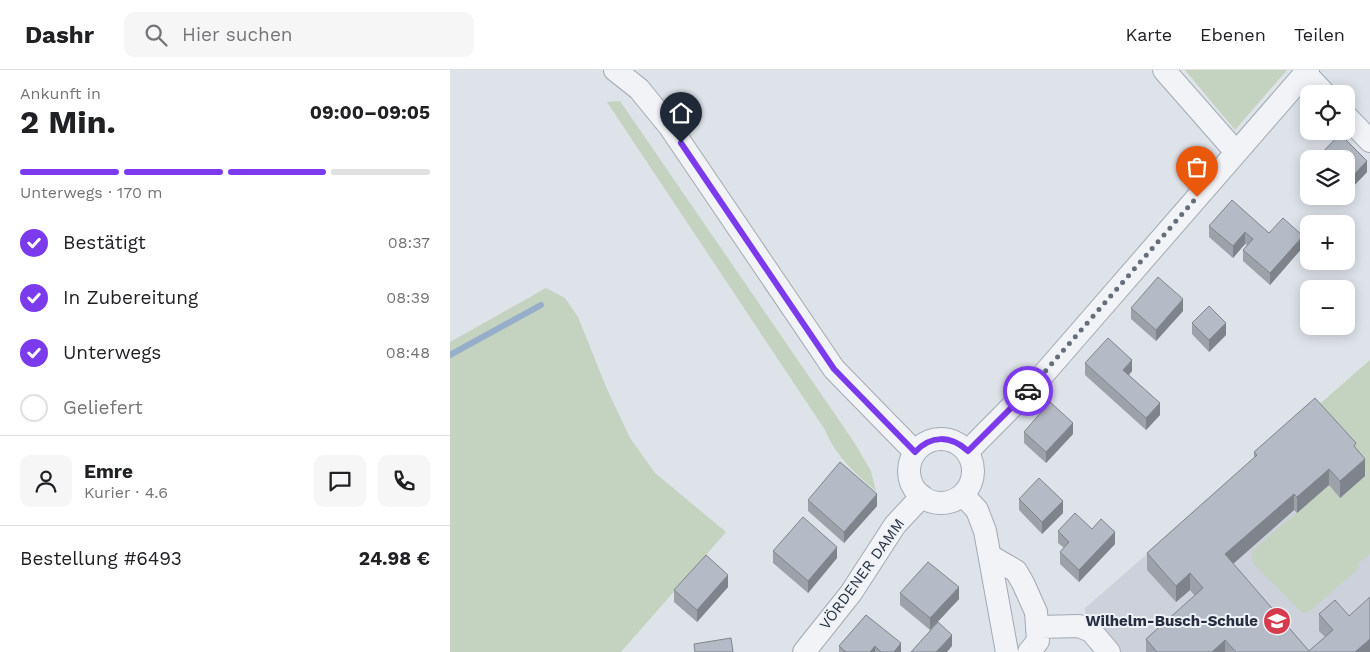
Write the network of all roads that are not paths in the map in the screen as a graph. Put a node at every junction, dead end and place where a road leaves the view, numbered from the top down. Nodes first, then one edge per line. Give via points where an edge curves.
1 (615, 70) edge
2 (1164, 70) edge
3 (1307, 72) edge
4 (1318, 85) edge
5 (1355, 125) edge
6 (1370, 141) edge
7 (1236, 152) junction
8 (968, 451) junction
9 (915, 452) junction
10 (963, 495) junction
11 (922, 496) junction
12 (990, 556) junction
13 (1039, 627) junction
14 (804, 652) edge
15 (1007, 652) edge
16 (1029, 652) edge
17 (1109, 652) edge

1 - 9 street via 639,89 670,127 834,369
2 - 7 street
3 - 4 street
3 - 7 street
5 - 6 street
7 - 8 street via 1042,376
8 - 9 street via 960,444 941,438 922,445
8 - 10 street via 974,469 973,479
9 - 11 street via 910,461 910,481
10 - 11 street via 956,500 938,503
10 - 12 street via 977,510
11 - 14 street, VÖRDENER DAMM via 895,525 851,593
12 - 13 street via 1016,571 1036,612
12 - 15 street
13 - 16 street via 1038,641
13 - 17 street via 1079,626 1091,631

